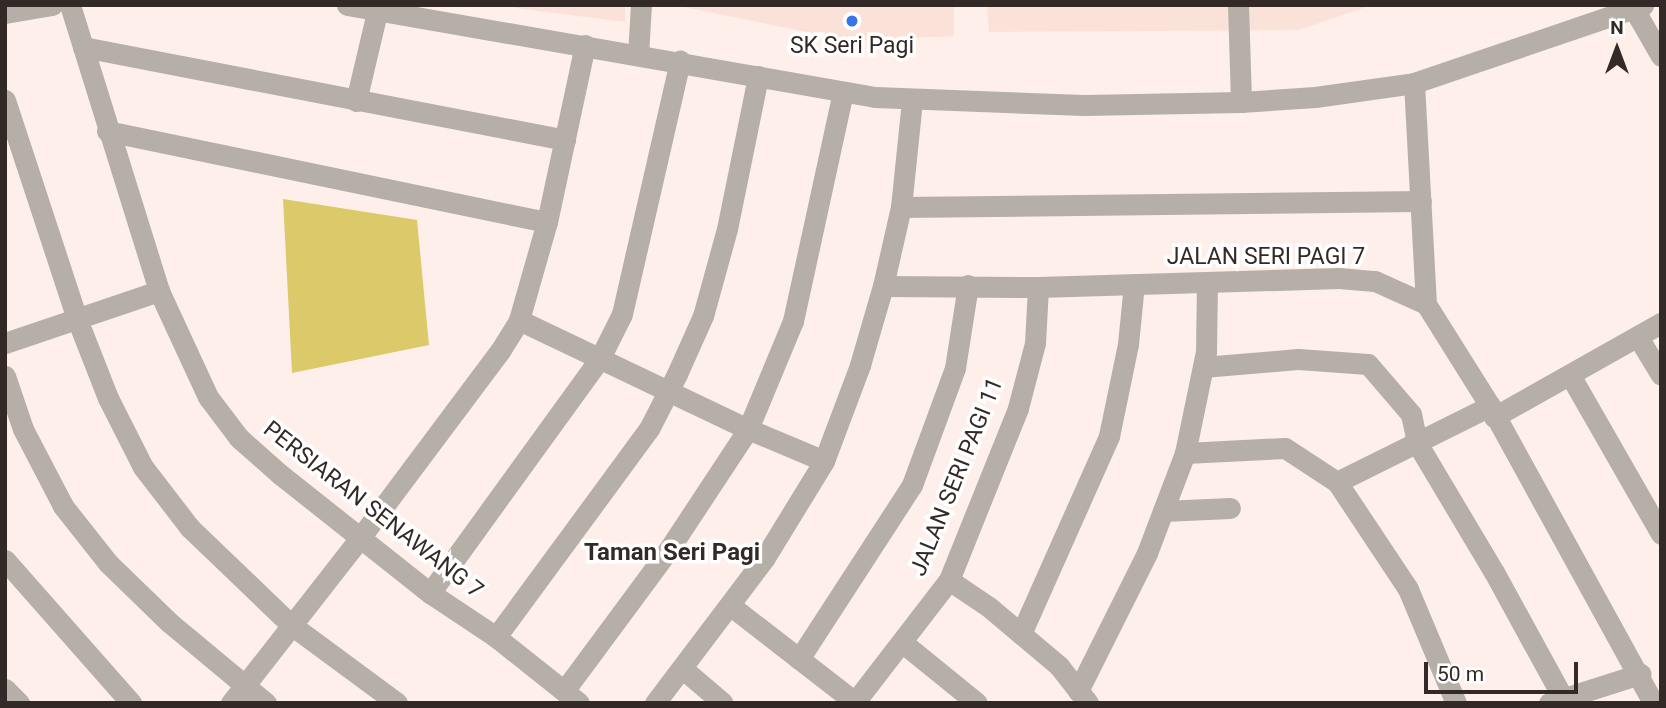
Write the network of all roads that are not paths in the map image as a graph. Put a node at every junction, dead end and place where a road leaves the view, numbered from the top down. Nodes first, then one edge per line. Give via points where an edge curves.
1 (52, 5) edge
2 (70, 5) edge
3 (347, 5) edge
4 (641, 5) edge
5 (1238, 5) edge
6 (1639, 7) edge
7 (377, 12) junction
8 (5, 13) edge
9 (585, 45) junction
10 (83, 47) junction
11 (638, 55) junction
12 (1661, 55) edge
13 (680, 61) junction
14 (758, 76) junction
15 (1414, 83) junction
16 (843, 92) junction
17 (5, 100) edge
18 (356, 100) junction
19 (912, 100) junction
20 (1241, 102) junction
21 (107, 131) junction
22 (565, 139) junction
23 (1421, 201) junction
24 (901, 207) junction
25 (547, 222) junction
26 (1207, 282) junction
27 (1134, 284) junction
28 (968, 285) junction
29 (883, 286) junction
30 (1038, 288) junction
31 (159, 291) junction
32 (1426, 304) junction
33 (78, 319) junction
34 (519, 320) junction
35 (1661, 323) edge
36 (1638, 337) junction
37 (5, 343) edge
38 (600, 358) junction
39 (1203, 367) junction
40 (1570, 375) junction
41 (1661, 375) edge
42 (5, 376) edge
43 (669, 391) junction
44 (1492, 412) junction
45 (748, 429) junction
46 (1417, 443) junction
47 (1185, 453) junction
48 (824, 461) junction
49 (1337, 482) junction
50 (1230, 508) dead end
51 (1163, 511) junction
52 (1661, 534) edge
53 (360, 538) junction
54 (5, 560) edge
55 (949, 580) junction
56 (430, 593) junction
57 (731, 606) junction
58 (290, 624) junction
59 (1021, 634) junction
60 (496, 638) junction
61 (903, 643) junction
62 (799, 659) junction
63 (683, 669) junction
64 (246, 687) junction
65 (1650, 688) edge
66 (5, 689) edge
67 (571, 697) edge
68 (1083, 697) edge
69 (1556, 700) edge
70 (856, 702) edge
71 (19, 703) edge
72 (131, 703) edge
73 (231, 703) edge
74 (266, 703) edge
75 (397, 703) edge
76 (655, 703) edge
77 (723, 703) edge
78 (977, 703) edge
79 (1456, 703) edge

1 - 8 street
2 - 10 street, PERSIARAN SENAWANG 7
3 - 7 street
4 - 11 street
5 - 20 street
6 - 12 street
6 - 15 street
7 - 9 street
7 - 18 street
9 - 11 street
9 - 22 street
10 - 18 street
10 - 21 street, PERSIARAN SENAWANG 7
11 - 13 street
13 - 14 street
13 - 38 street via 622,314
14 - 16 street
14 - 43 street via 727,229 703,316
15 - 20 street
15 - 23 street
16 - 19 street
16 - 45 street via 793,321
17 - 33 street
18 - 22 street
19 - 20 street via 1084,105
19 - 24 street
21 - 25 street
21 - 31 street, PERSIARAN SENAWANG 7
22 - 25 street
23 - 24 street
23 - 32 street
24 - 29 street
25 - 34 street
26 - 27 street, JALAN SERI PAGI 7
26 - 32 street, JALAN SERI PAGI 7 via 1375,281
26 - 39 street
27 - 30 street, JALAN SERI PAGI 7
27 - 59 street via 1128,344 1109,436
28 - 29 street, JALAN SERI PAGI 7
28 - 30 street, JALAN SERI PAGI 7
28 - 62 street via 955,368 912,485
29 - 48 street
30 - 55 street, JALAN SERI PAGI 11 via 1035,343 1018,408
31 - 33 street
31 - 53 street, PERSIARAN SENAWANG 7 via 208,397 239,438
32 - 44 street
33 - 37 street
33 - 58 street via 108,398 143,467 190,528
34 - 38 street
34 - 53 street
35 - 36 street
36 - 40 street
36 - 41 street
38 - 43 street
38 - 56 street
39 - 46 street via 1298,359 1368,364 1411,414
39 - 47 street
40 - 44 street
40 - 52 street
42 - 64 street via 23,429 63,506 108,563
43 - 45 street
43 - 60 street via 649,429
44 - 46 street
44 - 65 street
45 - 48 street
45 - 67 street
46 - 49 street
46 - 69 street via 1494,572
47 - 49 street via 1284,448
47 - 51 street
48 - 57 street
49 - 79 street via 1408,589
50 - 51 street
51 - 68 street
53 - 56 street, PERSIARAN SENAWANG 7
53 - 58 street
54 - 72 street
55 - 59 street
55 - 61 street, JALAN SERI PAGI 11
56 - 60 street, PERSIARAN SENAWANG 7
57 - 62 street
57 - 63 street
58 - 64 street
58 - 75 street
59 - 68 street via 1059,666
60 - 67 street, PERSIARAN SENAWANG 7
61 - 70 street, JALAN SERI PAGI 11
61 - 78 street
62 - 70 street
63 - 76 street
63 - 77 street
64 - 73 street
64 - 74 street
65 - 69 street
66 - 71 street

